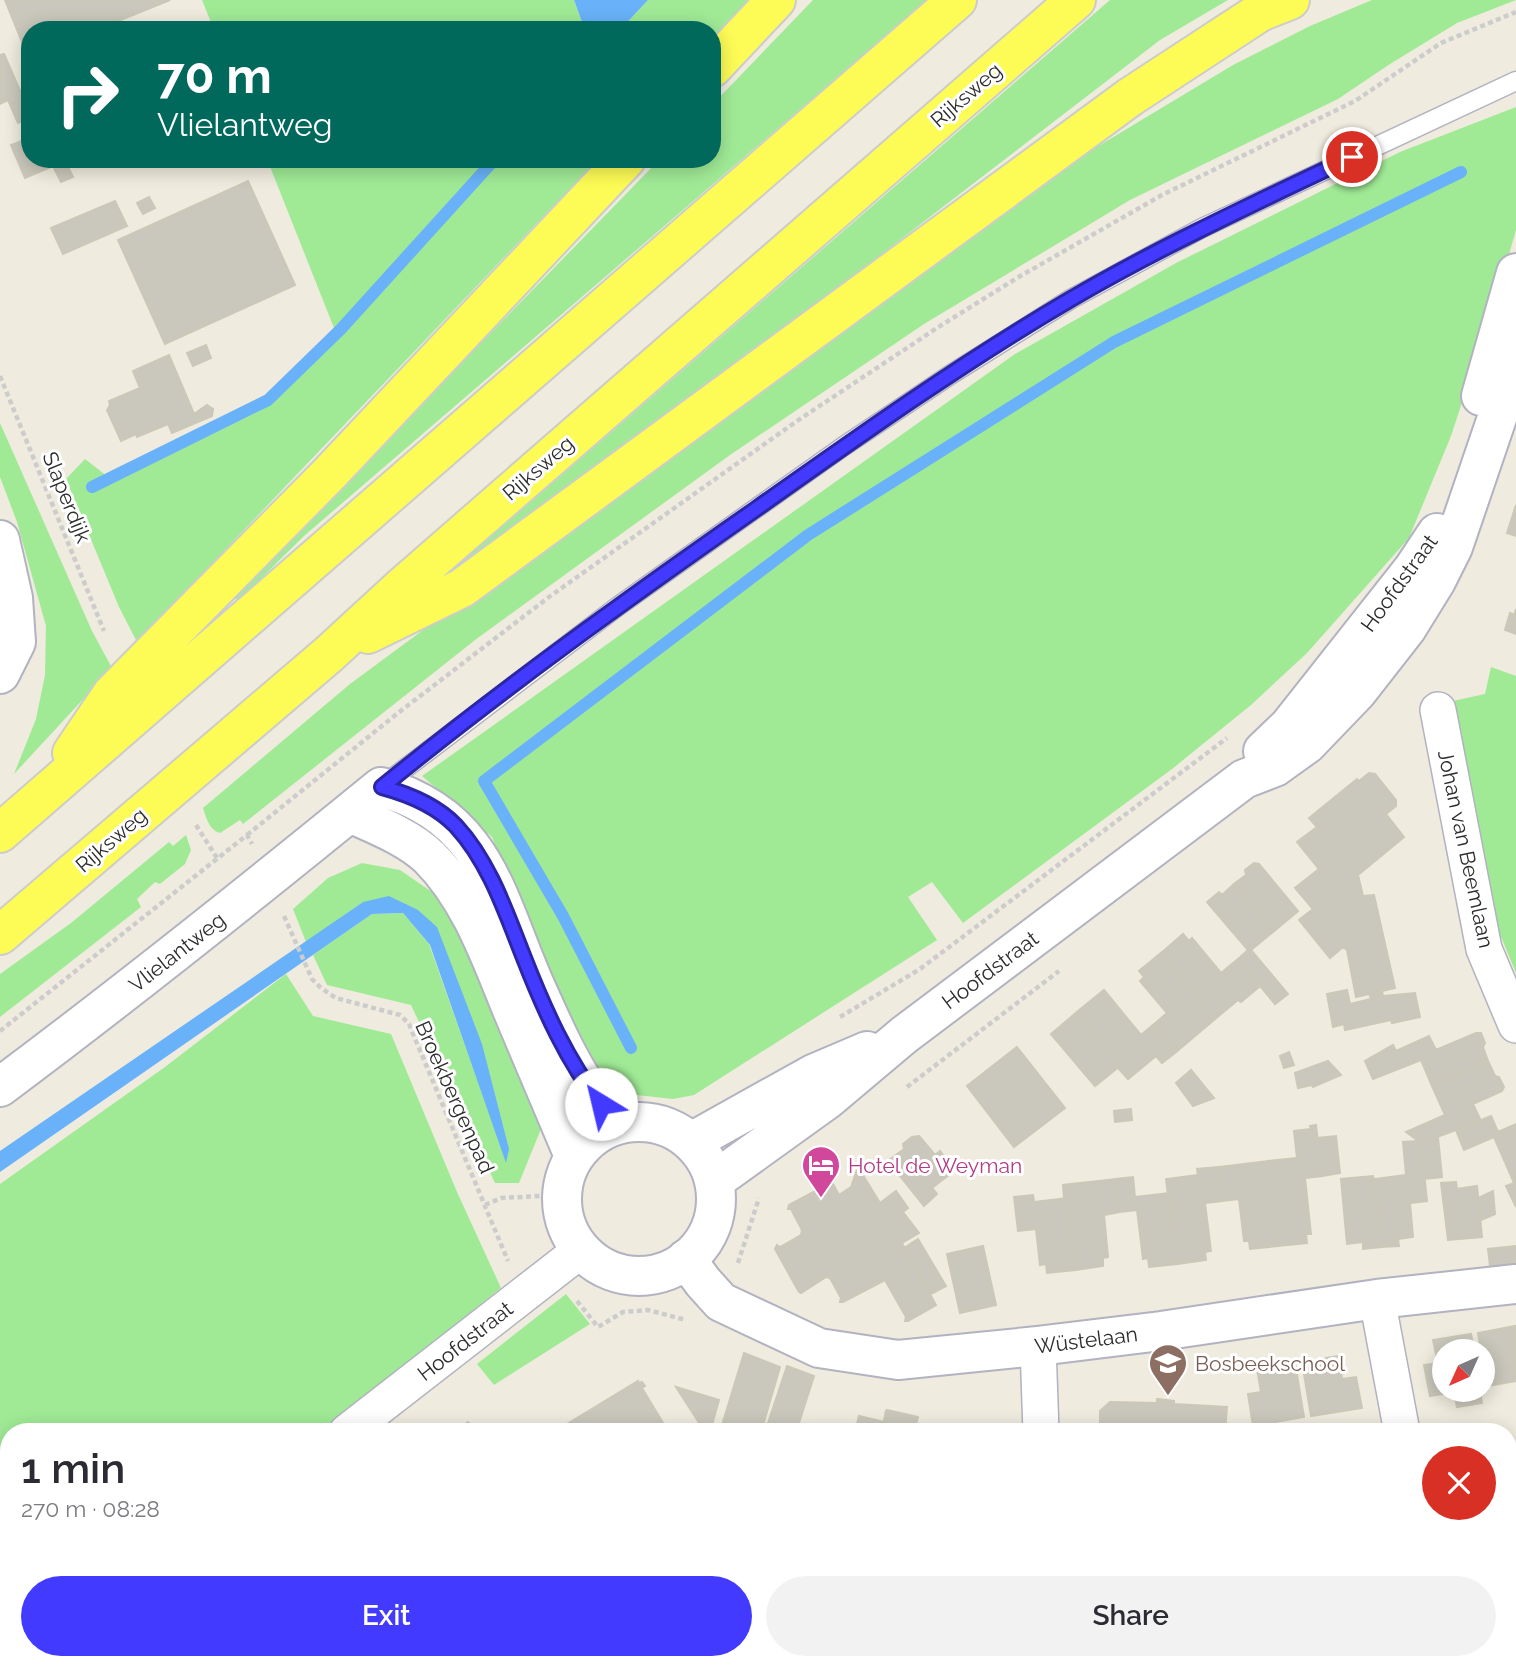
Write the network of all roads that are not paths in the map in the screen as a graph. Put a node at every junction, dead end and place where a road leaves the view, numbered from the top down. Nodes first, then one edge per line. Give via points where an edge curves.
1 (776, 0) edge
2 (957, 0) edge
3 (1076, 0) edge
4 (1290, 0) edge
5 (721, 58) edge
6 (1516, 80) edge
7 (618, 168) edge
8 (1516, 273) edge
9 (1510, 316) edge
10 (1505, 384) edge
11 (0, 540) edge
12 (329, 653) junction
13 (0, 674) edge
14 (1438, 710) dead end
15 (382, 787) junction
16 (40, 799) junction
17 (350, 813) junction
18 (0, 833) edge
19 (0, 935) edge
20 (1516, 1025) edge
21 (904, 1035) junction
22 (0, 1087) edge
23 (618, 1124) junction
24 (691, 1142) junction
25 (574, 1156) junction
26 (714, 1181) junction
27 (581, 1250) junction
28 (686, 1259) junction
29 (1516, 1284) edge
30 (1377, 1299) junction
31 (1038, 1346) junction
32 (359, 1423) edge
33 (1041, 1423) edge
34 (1400, 1423) edge

1 - 5 main road
2 - 16 main road
3 - 12 main road, Rijksweg
4 - 12 main road via 1260,12 1130,97 462,588
6 - 15 lane, Vlielantweg via 1202,228 1071,299 855,439 662,574
7 - 16 main road via 330,473 112,694
8 - 9 main road, Hoofdstraat
9 - 10 main road, Hoofdstraat
10 - 21 main road, Hoofdstraat via 1453,547 1407,628 1357,692 1307,744 1275,767 1244,779
11 - 13 main road via 13,598 16,642
12 - 19 main road, Rijksweg
14 - 20 street, Johan van Beemlaan via 1484,948
15 - 17 main road, Vlielantweg
15 - 23 main road via 441,813 479,856 566,1050 584,1083
16 - 18 main road
17 - 22 main road, Vlielantweg
17 - 25 main road via 394,833 427,855 447,877 485,944
21 - 24 main road, Hoofdstraat via 813,1074
21 - 26 main road, Hoofdstraat via 828,1099
23 - 24 main road via 656,1123
23 - 25 main road via 593,1136
24 - 26 main road
25 - 27 main road via 561,1195 566,1226
26 - 28 main road via 714,1224
27 - 28 main road via 610,1271 637,1276 667,1272
27 - 32 street, Hoofdstraat
28 - 31 main road, Wüstelaan via 721,1302 819,1348 898,1360
29 - 30 main road, Wüstelaan
30 - 31 main road, Wüstelaan
30 - 34 street
31 - 33 street

